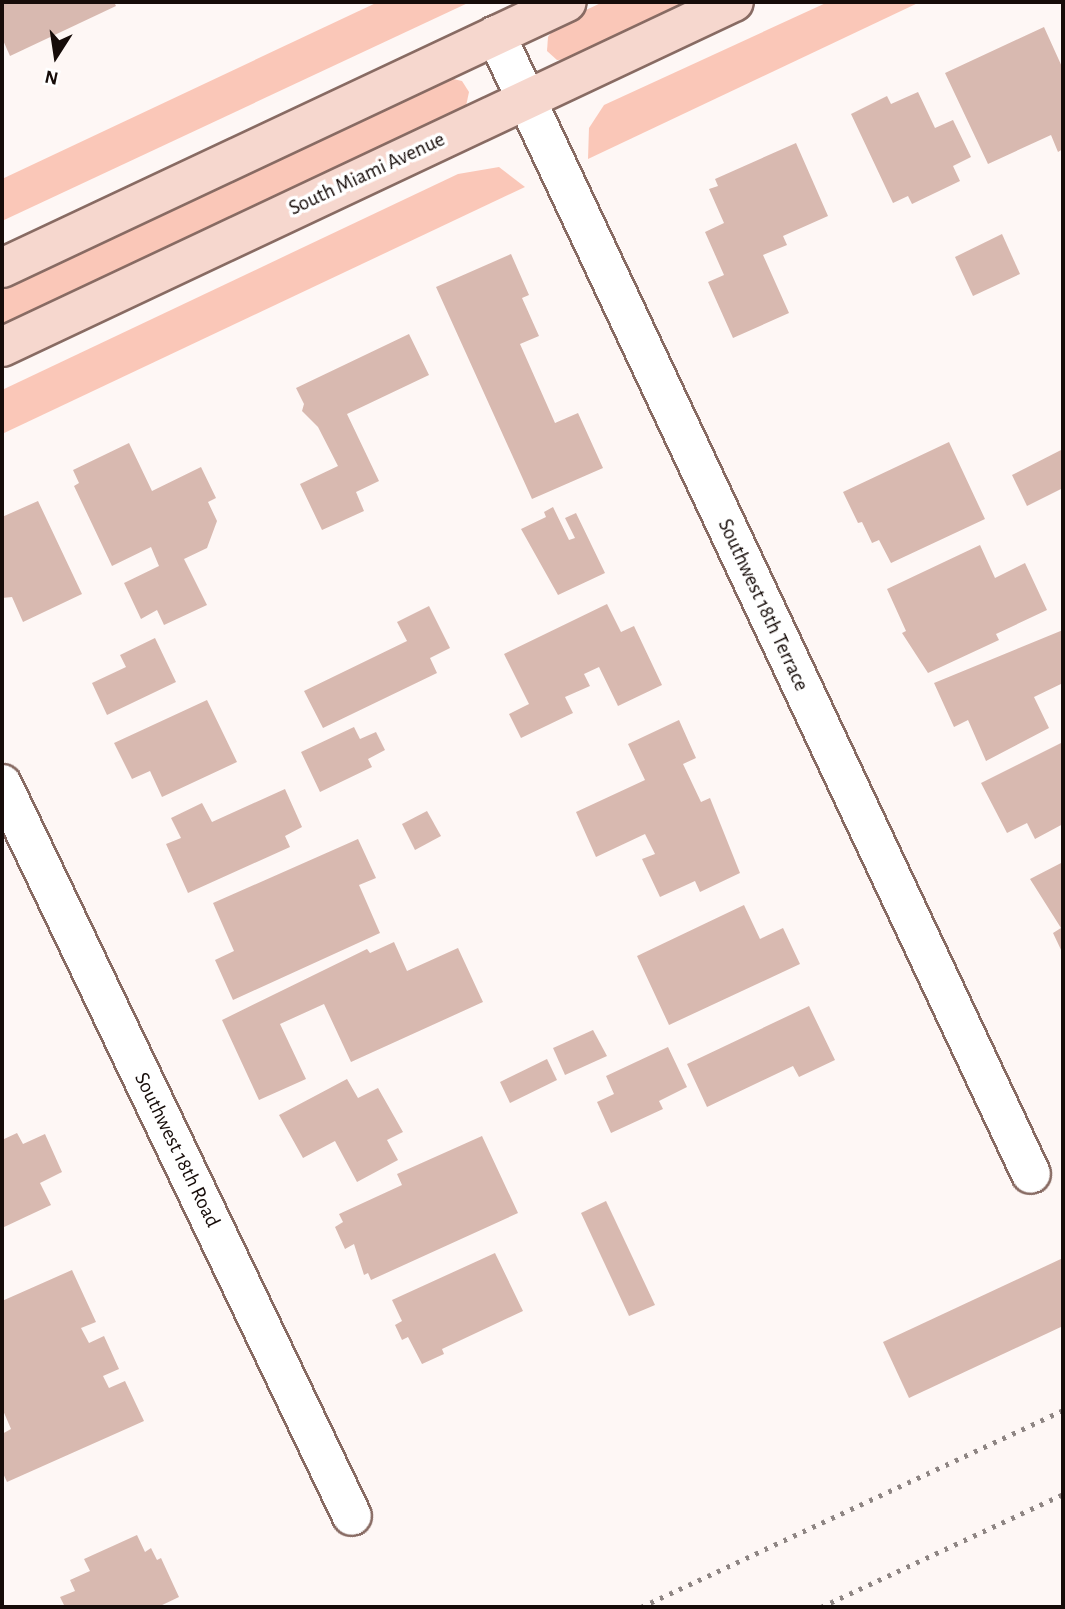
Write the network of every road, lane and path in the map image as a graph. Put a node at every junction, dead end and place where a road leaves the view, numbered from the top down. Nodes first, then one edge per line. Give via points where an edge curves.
1 (567, 2) edge
2 (734, 2) edge
3 (496, 35) junction
4 (526, 99) junction
5 (2, 268) edge
6 (2, 347) edge
7 (2, 784) edge
8 (1031, 1174) dead end
9 (352, 1516) dead end

1 - 3 main road
2 - 4 main road, South Miami Avenue
3 - 4 street, Southwest 18th Terrace
3 - 5 main road
4 - 6 main road, South Miami Avenue
4 - 8 street, Southwest 18th Terrace
7 - 9 street, Southwest 18th Road

